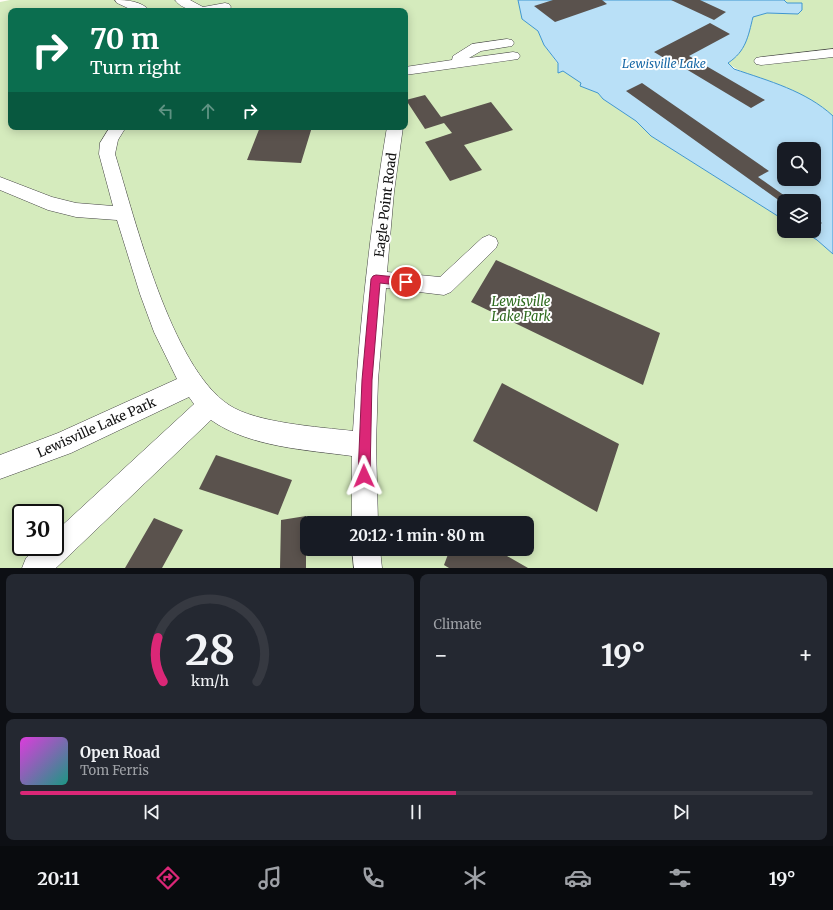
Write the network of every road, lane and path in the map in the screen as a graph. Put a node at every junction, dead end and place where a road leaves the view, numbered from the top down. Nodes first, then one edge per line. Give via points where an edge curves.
1 (121, 0) edge
2 (181, 0) edge
3 (138, 8) edge
4 (196, 8) edge
5 (507, 43) dead end
6 (833, 53) edge
7 (513, 56) dead end
8 (761, 61) dead end
9 (447, 64) junction
10 (408, 70) edge
11 (116, 130) edge
12 (395, 130) edge
13 (0, 183) edge
14 (125, 214) junction
15 (489, 243) dead end
16 (376, 279) junction
17 (192, 384) junction
18 (210, 405) junction
19 (364, 445) junction
20 (0, 467) edge
21 (365, 516) edge
22 (367, 556) edge
23 (36, 568) edge
24 (368, 568) edge

1 - 3 street
2 - 4 street
5 - 9 street via 477,47
6 - 8 street
7 - 9 street
9 - 10 street
11 - 14 street via 106,146
12 - 16 street, Eagle Point Road
13 - 14 street via 48,204 76,210
14 - 17 street via 151,296 171,345
15 - 16 street via 444,286
16 - 19 street, Eagle Point Road
17 - 18 street
17 - 20 street, Lewisville Lake Park via 62,444
18 - 19 street via 250,425 285,434
18 - 23 street
19 - 21 street, Eagle Point Road
22 - 24 street

